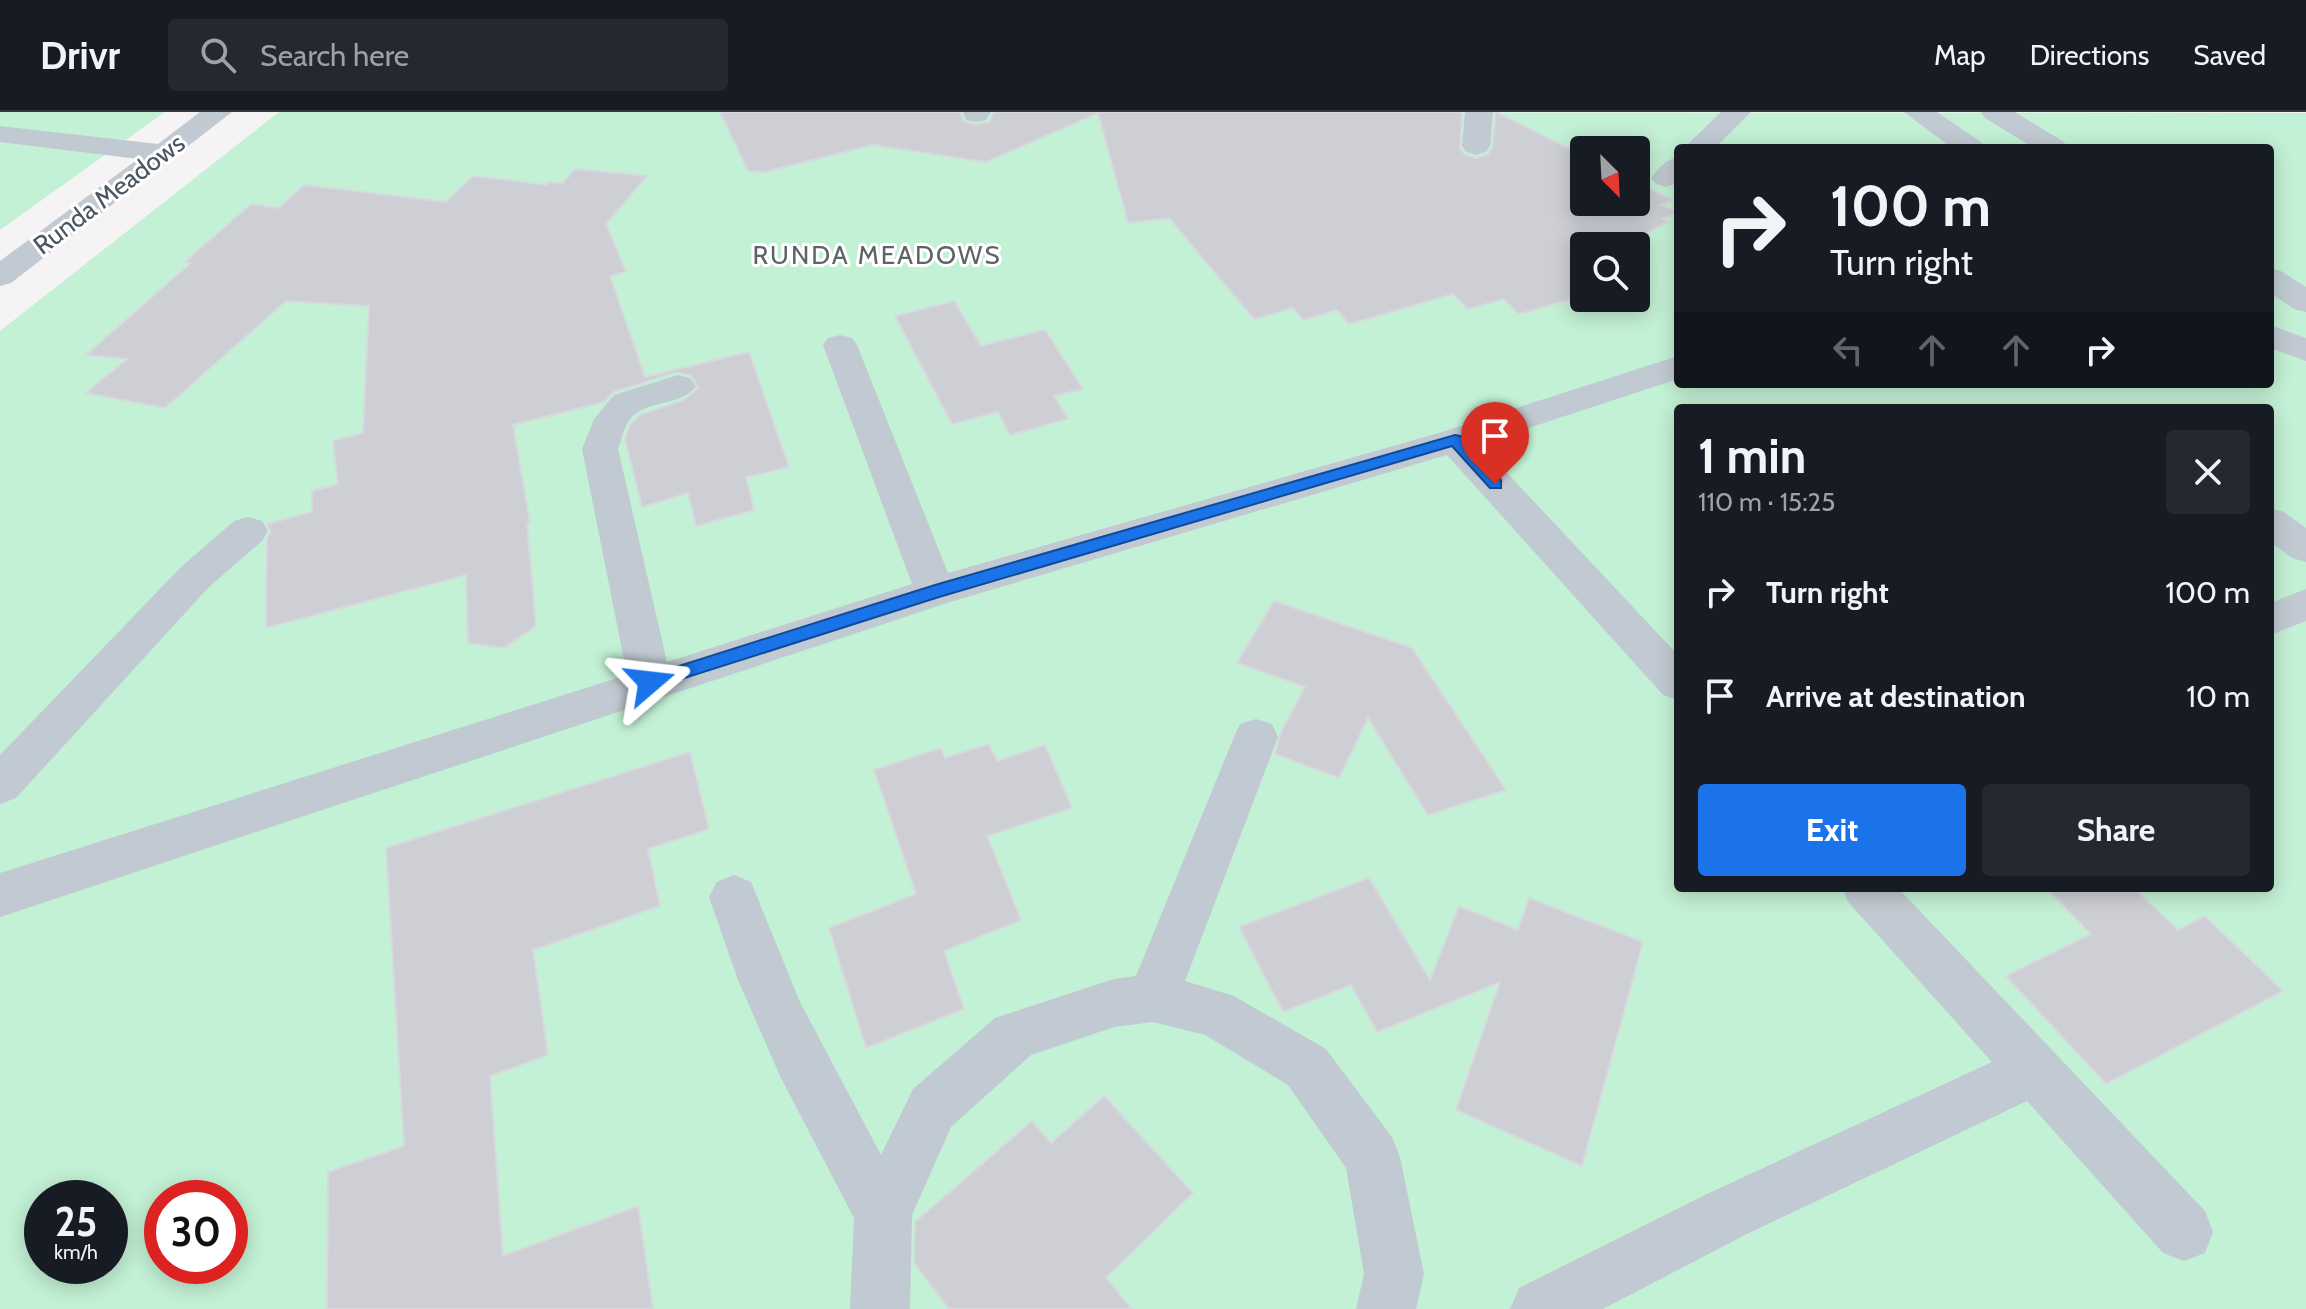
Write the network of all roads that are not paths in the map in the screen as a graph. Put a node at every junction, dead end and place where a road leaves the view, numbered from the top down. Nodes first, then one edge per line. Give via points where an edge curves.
1 (218, 112) edge
2 (1479, 112) edge
3 (1737, 112) edge
4 (1918, 112) edge
5 (1995, 112) edge
6 (0, 134) edge
7 (1702, 144) edge
8 (1965, 144) edge
9 (2047, 144) edge
10 (1476, 146) dead end
11 (164, 153) junction
12 (0, 276) edge
13 (2274, 281) edge
14 (2306, 302) edge
15 (2274, 337) edge
16 (840, 345) dead end
17 (2306, 351) edge
18 (1674, 368) edge
19 (678, 386) dead end
20 (1455, 440) junction
21 (2274, 525) edge
22 (248, 531) dead end
23 (2306, 548) edge
24 (935, 592) junction
25 (2306, 604) edge
26 (2274, 618) edge
27 (1674, 679) edge
28 (650, 682) junction
29 (1256, 737) dead end
30 (0, 785) edge
31 (1870, 892) edge
32 (0, 895) edge
33 (734, 897) dead end
34 (1153, 998) junction
35 (2033, 1070) junction
36 (883, 1213) junction
37 (2184, 1232) dead end
38 (880, 1309) edge
39 (1386, 1309) edge
40 (1540, 1309) edge

1 - 11 street, Runda Meadows
2 - 10 street
3 - 7 street
4 - 8 street
5 - 9 street
6 - 11 street
11 - 12 street, Runda Meadows
13 - 14 street
15 - 17 street
16 - 24 street
18 - 20 street
19 - 28 street via 630,399 608,422 600,449
20 - 24 street
20 - 27 street
21 - 23 street
22 - 30 street via 195,577
24 - 28 street
25 - 26 street
28 - 32 street
29 - 34 street
31 - 35 street
33 - 36 street via 754,960 824,1109
34 - 36 street via 1114,1003 1014,1036 932,1108
34 - 39 street via 1216,1013 1307,1067 1372,1157 1394,1274
35 - 37 street
35 - 40 street
36 - 38 street

